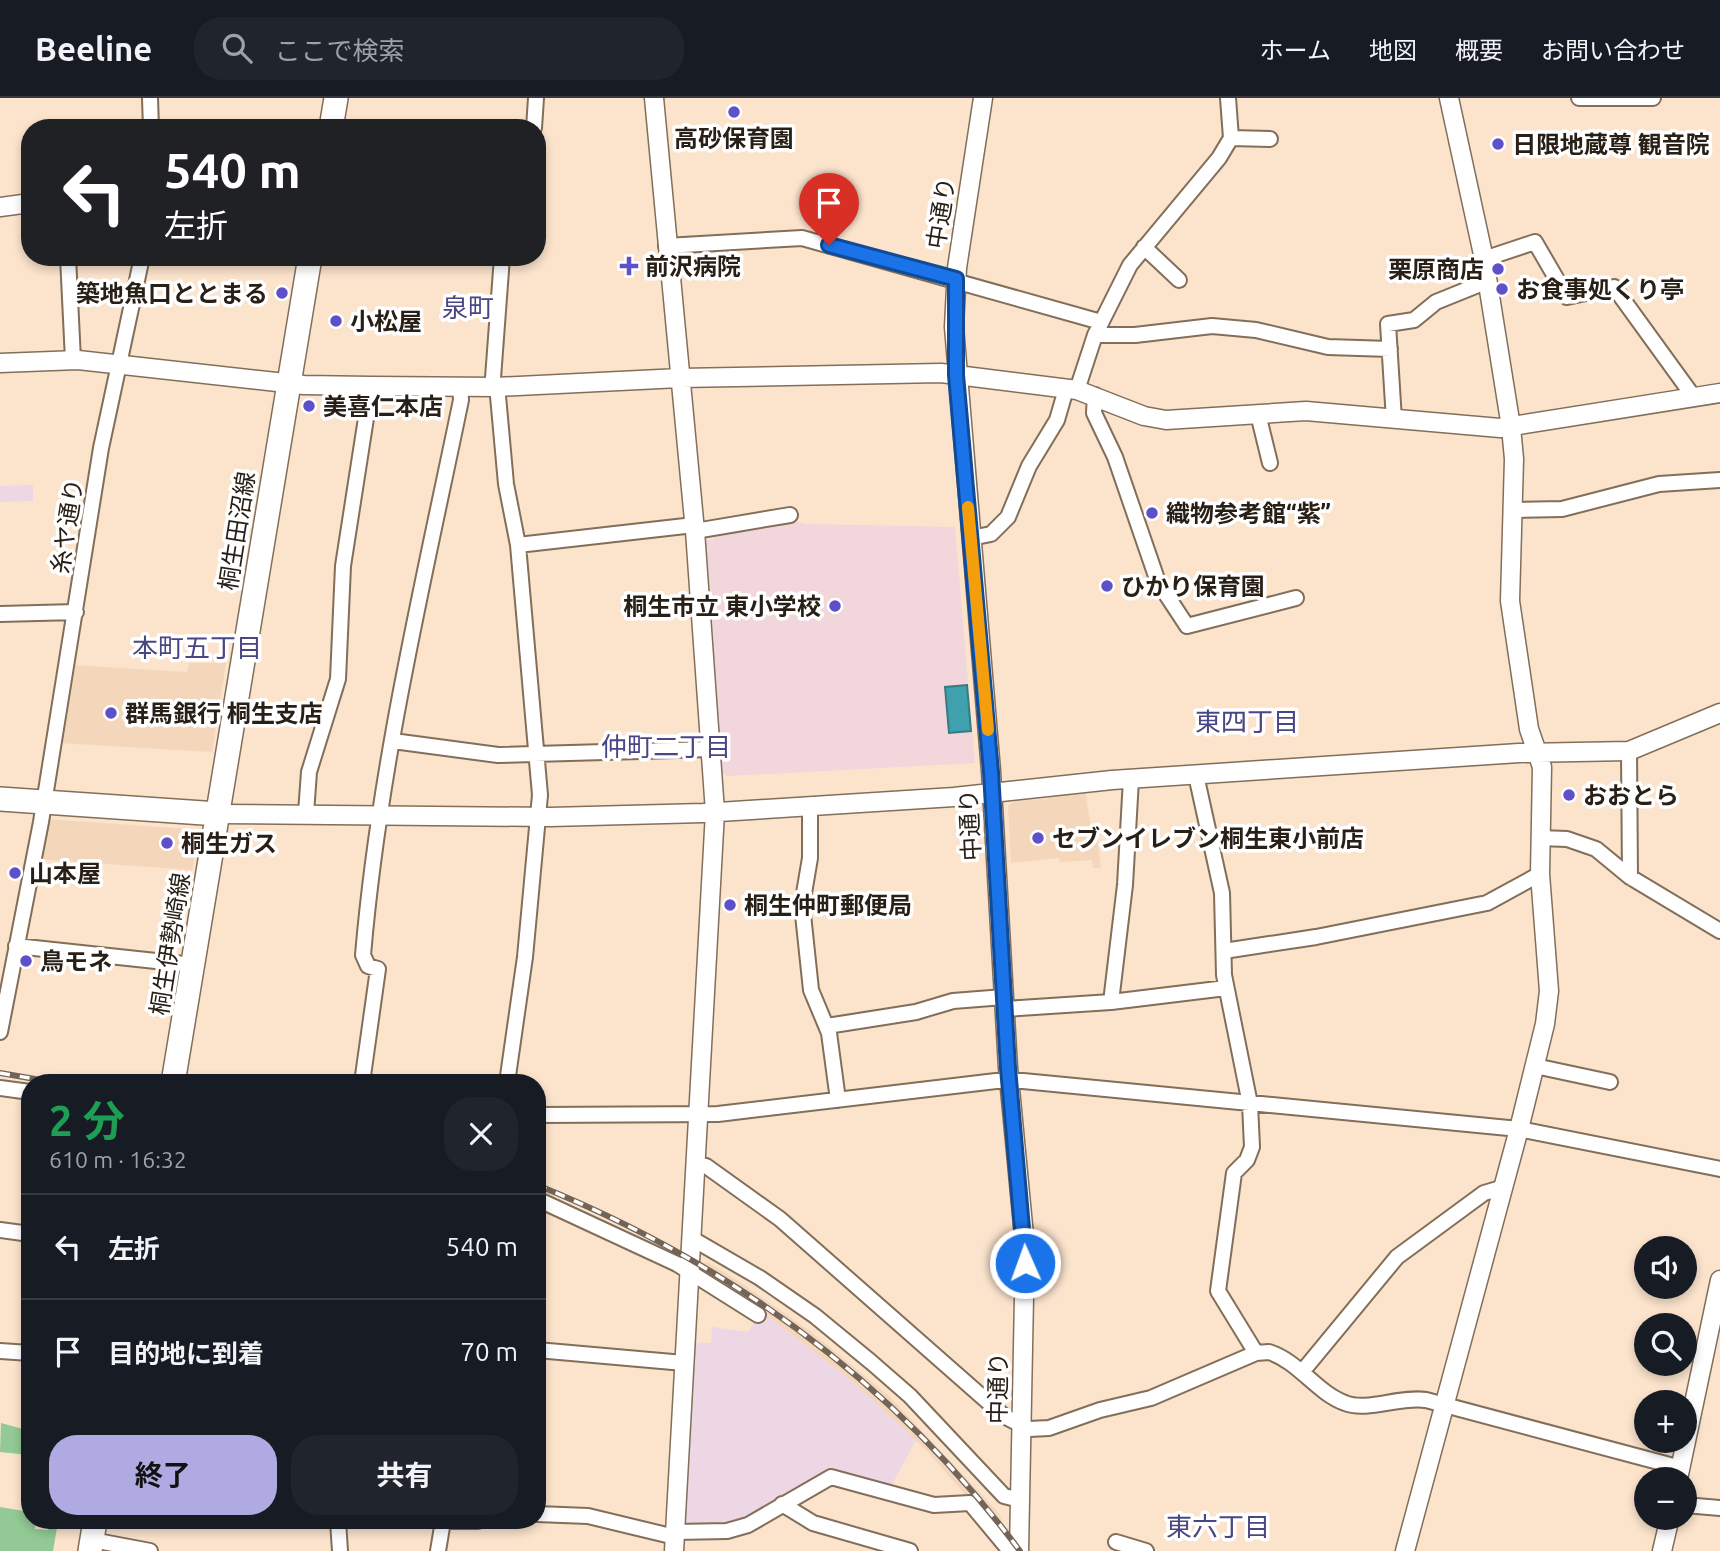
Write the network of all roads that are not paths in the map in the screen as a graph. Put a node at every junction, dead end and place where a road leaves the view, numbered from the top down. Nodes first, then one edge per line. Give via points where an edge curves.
1 (150, 98) edge
2 (336, 98) edge
3 (536, 98) edge
4 (654, 98) edge
5 (983, 98) edge
6 (1228, 98) edge
7 (1449, 98) edge
8 (1579, 98) edge
9 (1653, 98) edge
10 (151, 119) edge
11 (332, 119) edge
12 (535, 119) edge
13 (1231, 138) junction
14 (1270, 139) dead end
15 (21, 204) edge
16 (0, 207) edge
17 (666, 246) junction
18 (1144, 247) junction
19 (1484, 259) junction
20 (68, 266) edge
21 (140, 266) edge
22 (308, 266) edge
23 (501, 266) edge
24 (956, 279) junction
25 (1179, 280) dead end
26 (1488, 281) junction
27 (1101, 322) junction
28 (1095, 335) junction
29 (1390, 349) junction
30 (72, 360) junction
31 (0, 363) edge
32 (119, 363) junction
33 (956, 375) junction
34 (680, 379) junction
35 (288, 383) junction
36 (371, 386) junction
37 (460, 387) junction
38 (496, 387) junction
39 (1071, 389) junction
40 (1720, 393) edge
41 (1095, 395) junction
42 (1693, 396) junction
43 (1258, 414) junction
44 (1394, 420) junction
45 (1511, 427) junction
46 (1270, 463) dead end
47 (1720, 480) edge
48 (1512, 510) junction
49 (790, 515) dead end
50 (695, 528) junction
51 (971, 538) junction
52 (518, 545) junction
53 (1296, 598) dead end
54 (76, 612) junction
55 (0, 614) edge
56 (1720, 713) edge
57 (393, 741) junction
58 (711, 749) junction
59 (1629, 751) junction
60 (1537, 752) junction
61 (538, 754) junction
62 (1196, 775) junction
63 (1131, 779) junction
64 (992, 793) junction
65 (0, 799) edge
66 (43, 803) junction
67 (810, 806) junction
68 (715, 812) junction
69 (306, 813) junction
70 (378, 813) junction
71 (218, 814) junction
72 (540, 817) junction
73 (1540, 838) junction
74 (1540, 874) junction
75 (1630, 877) junction
76 (1720, 930) edge
77 (16, 946) junction
78 (1224, 951) junction
79 (193, 964) junction
80 (1226, 988) junction
81 (1111, 1002) junction
82 (1004, 1003) junction
83 (827, 1026) junction
84 (0, 1032) edge
85 (1535, 1066) junction
86 (175, 1074) edge
87 (363, 1074) edge
88 (508, 1074) edge
89 (1010, 1080) junction
90 (1610, 1082) dead end
91 (0, 1088) edge
92 (21, 1091) edge
93 (838, 1100) junction
94 (1250, 1104) junction
95 (546, 1115) edge
96 (700, 1115) junction
97 (1519, 1129) junction
98 (696, 1164) junction
99 (1720, 1170) edge
100 (1504, 1187) junction
101 (546, 1203) edge
102 (0, 1230) edge
103 (21, 1233) edge
104 (691, 1238) junction
105 (689, 1271) junction
106 (1720, 1280) edge
107 (758, 1315) dead end
108 (0, 1351) edge
109 (546, 1351) edge
110 (21, 1352) edge
111 (1256, 1353) junction
112 (684, 1363) junction
113 (1301, 1372) junction
114 (1446, 1405) junction
115 (1022, 1427) junction
116 (1659, 1467) edge
117 (1681, 1467) edge
118 (1020, 1500) junction
119 (782, 1504) junction
120 (1697, 1506) edge
121 (1720, 1508) edge
122 (546, 1514) edge
123 (339, 1529) edge
124 (442, 1529) edge
125 (1667, 1530) edge
126 (92, 1537) edge
127 (674, 1540) edge
128 (1116, 1542) dead end
129 (150, 1551) edge
130 (340, 1551) edge
131 (438, 1551) edge
132 (910, 1551) edge
133 (1010, 1551) edge
134 (1019, 1551) edge
135 (1146, 1551) edge
136 (1405, 1551) edge
137 (1662, 1551) edge

1 - 10 street
2 - 11 main road
3 - 12 street
4 - 17 street
5 - 24 street, 中通り
6 - 13 street
7 - 19 street
8 - 9 street
13 - 14 street
13 - 18 street
15 - 16 street
17 - 24 street via 802,238
17 - 34 street
18 - 25 street
18 - 27 street
19 - 26 street
19 - 42 street via 1535,242 1567,297 1614,287
20 - 30 street
21 - 32 street, 糸ヤ通り
22 - 35 main road, 桐生田沼線
23 - 38 street via 493,374
24 - 27 street
24 - 33 street, 中通り
26 - 29 street via 1436,302 1414,320 1388,324
26 - 45 street
27 - 28 street
28 - 29 street via 1212,326 1256,330 1328,347
28 - 39 street
29 - 44 street
30 - 31 street
30 - 32 street
32 - 35 street
32 - 54 street, 糸ヤ通り
33 - 34 street
33 - 39 street
33 - 51 street, 中通り
34 - 38 street
34 - 50 street
35 - 36 street
35 - 71 main road, 桐生田沼線
36 - 37 street
36 - 69 street via 343,566 338,678 309,772
37 - 38 street
37 - 57 street
38 - 52 street
39 - 41 street
39 - 51 street via 1029,466 1008,517 991,534
40 - 42 street
41 - 43 street via 1144,416 1166,420
41 - 53 street via 1094,413 1115,457 1158,582 1187,626
42 - 45 street
43 - 44 street via 1322,411
43 - 46 street
44 - 45 street
45 - 48 street
47 - 48 street via 1659,484 1562,509
48 - 60 street via 1510,601 1529,729
49 - 50 street
50 - 52 street
50 - 58 street
51 - 64 street, 中通り
52 - 61 street
54 - 55 street
54 - 66 street, 糸ヤ通り
56 - 59 street
57 - 61 street via 479,754
57 - 70 street
58 - 61 street
58 - 68 street
59 - 60 street
59 - 75 street
60 - 62 street
60 - 73 street via 1542,766
61 - 72 street
62 - 63 street
62 - 78 street via 1222,893
63 - 64 street
63 - 81 street
64 - 67 street
64 - 82 street, 中通り
65 - 66 main road
66 - 71 main road
66 - 77 street, 糸ヤ通り
67 - 68 street
67 - 83 street via 810,858 802,905 811,990
68 - 72 street
68 - 96 street
69 - 70 street
69 - 71 street
70 - 72 street
70 - 87 street via 363,955 368,966 379,969
71 - 79 main road, 桐生伊勢崎線
72 - 88 street
73 - 74 street
73 - 75 street via 1567,839 1596,849
74 - 78 street via 1487,903
74 - 85 street via 1549,991
75 - 76 street
77 - 79 street
77 - 84 street, 糸ヤ通り
78 - 80 street
79 - 86 main road, 桐生伊勢崎線
80 - 81 street
80 - 94 street
81 - 82 street
82 - 83 street via 953,1001 916,1012
82 - 89 street, 中通り
83 - 93 street
85 - 90 street
85 - 97 street
89 - 93 street
89 - 94 street
89 - 115 street, 中通り via 1025,1247
91 - 92 street
93 - 96 street
94 - 97 street
94 - 111 street via 1252,1147 1232,1182 1218,1291
95 - 96 street
96 - 98 street
97 - 99 street
97 - 100 street
98 - 104 street
98 - 115 street via 780,1219
100 - 113 street via 1484,1193 1397,1257
100 - 114 street
101 - 105 street
102 - 103 street
104 - 105 street
104 - 118 street via 815,1316 910,1396 1004,1496
105 - 107 street
105 - 112 street
106 - 117 street
108 - 110 street
109 - 112 street
111 - 113 street via 1276,1354
111 - 115 street via 1151,1398 1049,1428
112 - 127 street
113 - 114 street via 1351,1405 1405,1398
114 - 116 street
114 - 136 street
115 - 118 street, 中通り
118 - 134 street, 中通り
119 - 127 street via 737,1529
119 - 132 street via 813,1523
119 - 133 street via 836,1476 934,1505 970,1503
120 - 121 street
122 - 127 street via 589,1516
123 - 130 street
124 - 131 street
125 - 137 street
126 - 129 street
128 - 135 street

